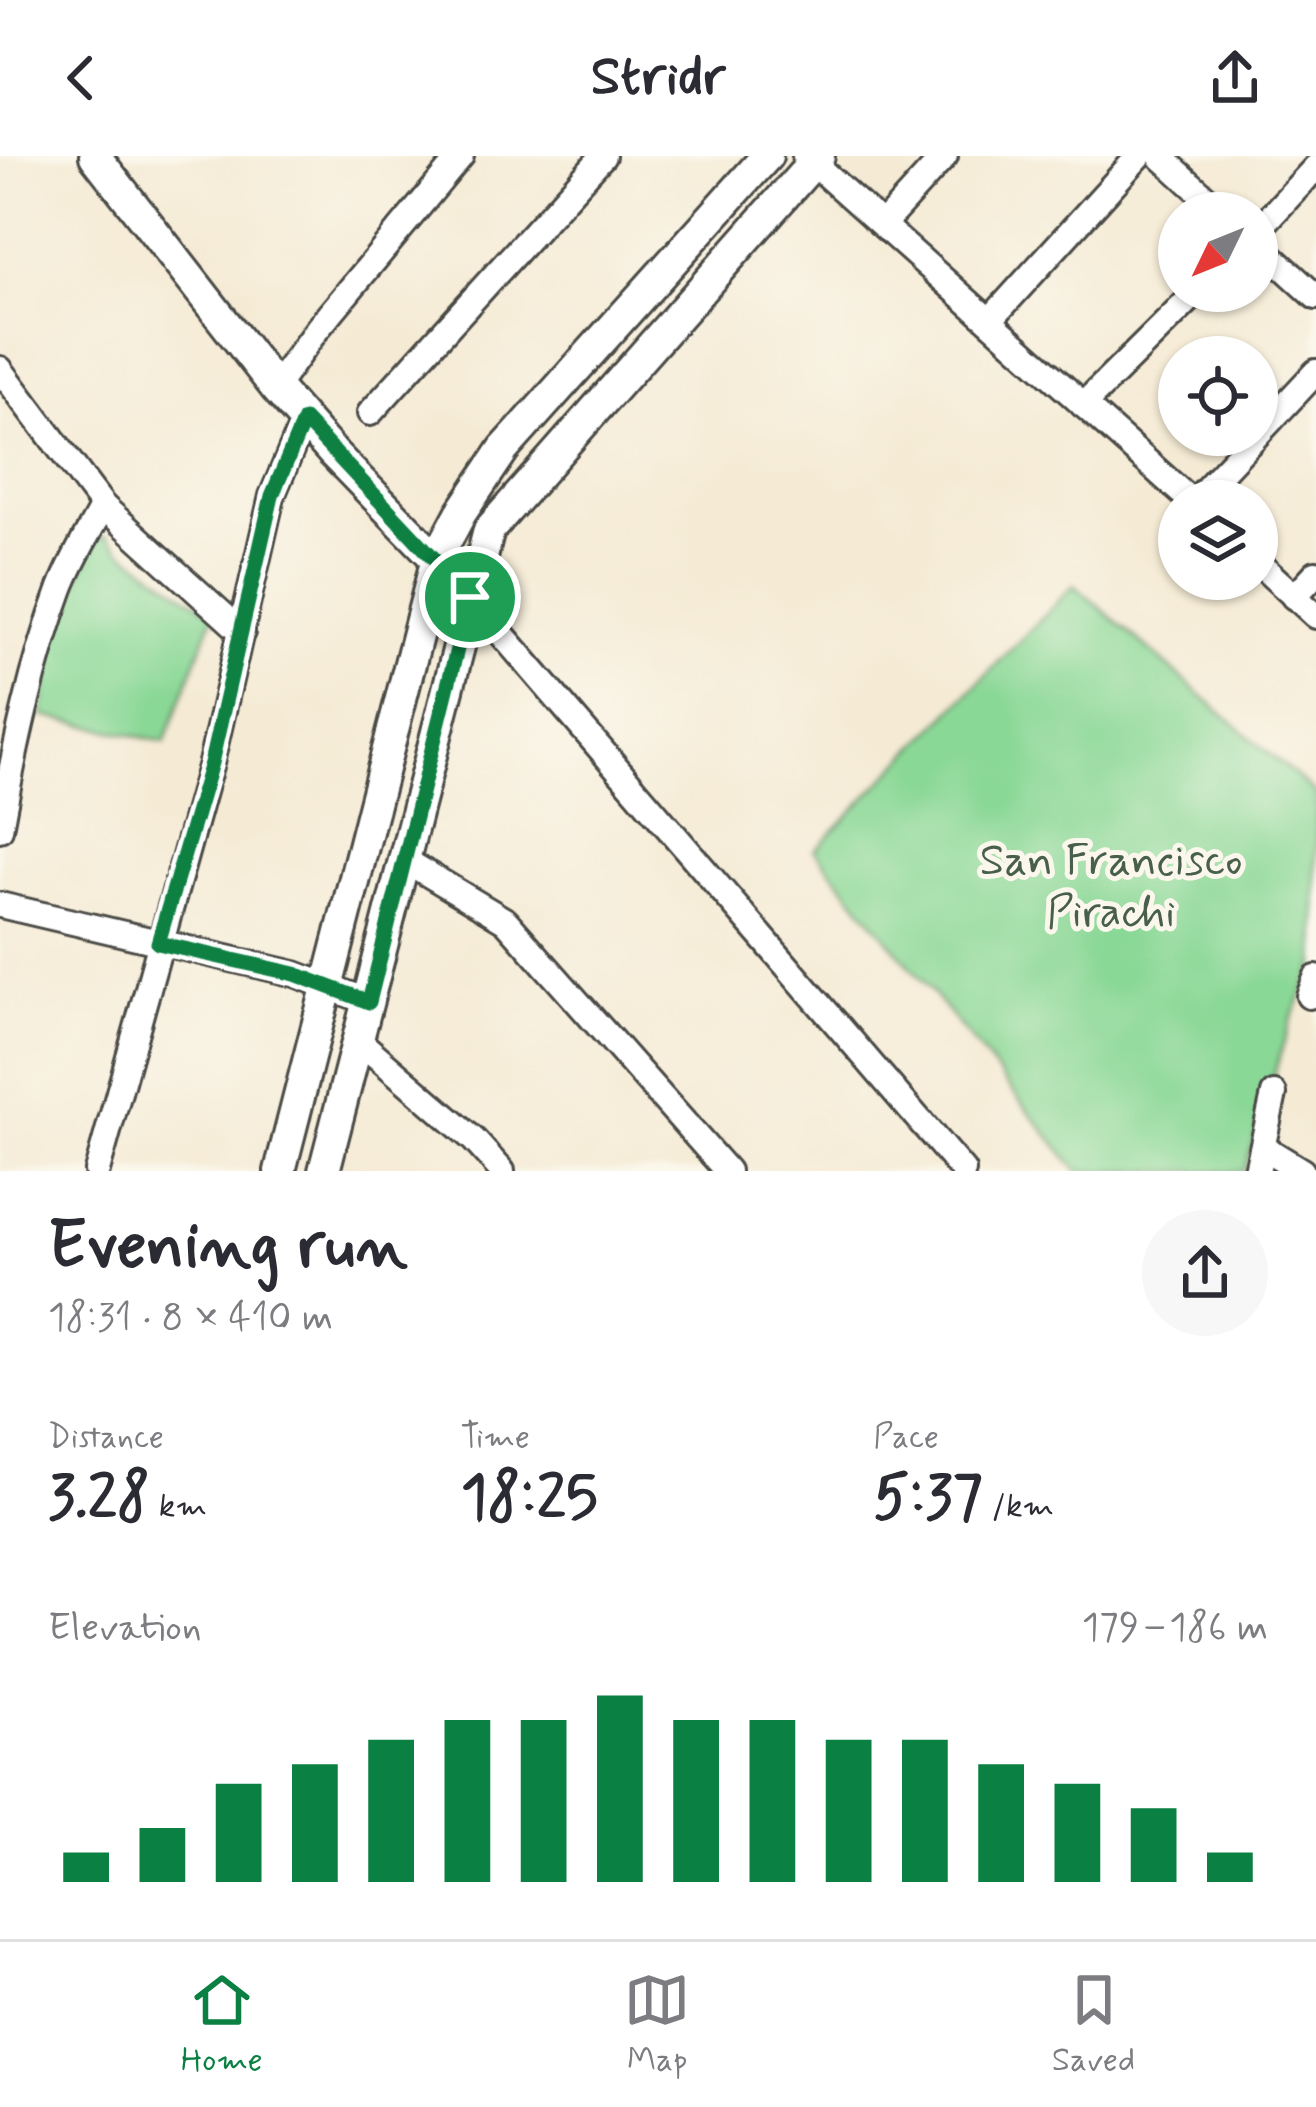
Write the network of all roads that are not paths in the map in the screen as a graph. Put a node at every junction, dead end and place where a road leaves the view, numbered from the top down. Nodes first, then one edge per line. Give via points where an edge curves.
1 (95, 156) edge
2 (460, 156) edge
3 (603, 156) edge
4 (767, 156) edge
5 (944, 156) edge
6 (1139, 156) edge
7 (1160, 156) edge
8 (812, 158) edge
9 (1316, 167) edge
10 (1200, 192) edge
11 (1278, 208) edge
12 (883, 224) junction
13 (1278, 263) edge
14 (1316, 298) edge
15 (1177, 312) edge
16 (990, 320) junction
17 (0, 369) edge
18 (1316, 372) edge
19 (274, 387) junction
20 (1083, 405) junction
21 (370, 412) dead end
22 (304, 420) junction
23 (1169, 480) edge
24 (1213, 480) edge
25 (104, 506) junction
26 (436, 558) junction
27 (1316, 573) edge
28 (1278, 582) edge
29 (470, 597) junction
30 (1294, 598) junction
31 (1316, 616) edge
32 (242, 632) junction
33 (10, 717) edge
34 (0, 829) edge
35 (403, 859) junction
36 (0, 905) edge
37 (158, 943) junction
38 (326, 986) junction
39 (369, 1002) junction
40 (358, 1040) junction
41 (1274, 1094) dead end
42 (1260, 1159) edge
43 (97, 1171) edge
44 (280, 1171) edge
45 (324, 1171) edge
46 (502, 1171) edge
47 (727, 1171) edge
48 (963, 1171) edge
49 (1302, 1171) edge

1 - 19 street
2 - 19 street
3 - 21 street
4 - 26 street via 504,449
5 - 12 street
6 - 16 street
7 - 10 street
8 - 12 street
8 - 29 street via 489,530
9 - 11 street
12 - 16 street
13 - 14 street
15 - 20 street
16 - 20 street
17 - 25 street
18 - 24 street
19 - 22 street
20 - 23 street
22 - 26 street
22 - 32 street via 272,496
25 - 32 street
25 - 33 street via 63,583
26 - 29 street
26 - 38 street
27 - 30 street
28 - 30 street
29 - 35 street
29 - 48 street
30 - 31 street
32 - 37 street
33 - 34 street
35 - 39 street
35 - 47 street via 506,921
36 - 37 street
37 - 38 street
37 - 43 street
38 - 39 street
38 - 44 street
39 - 40 street
40 - 45 street
40 - 46 street
41 - 42 street
42 - 49 street

